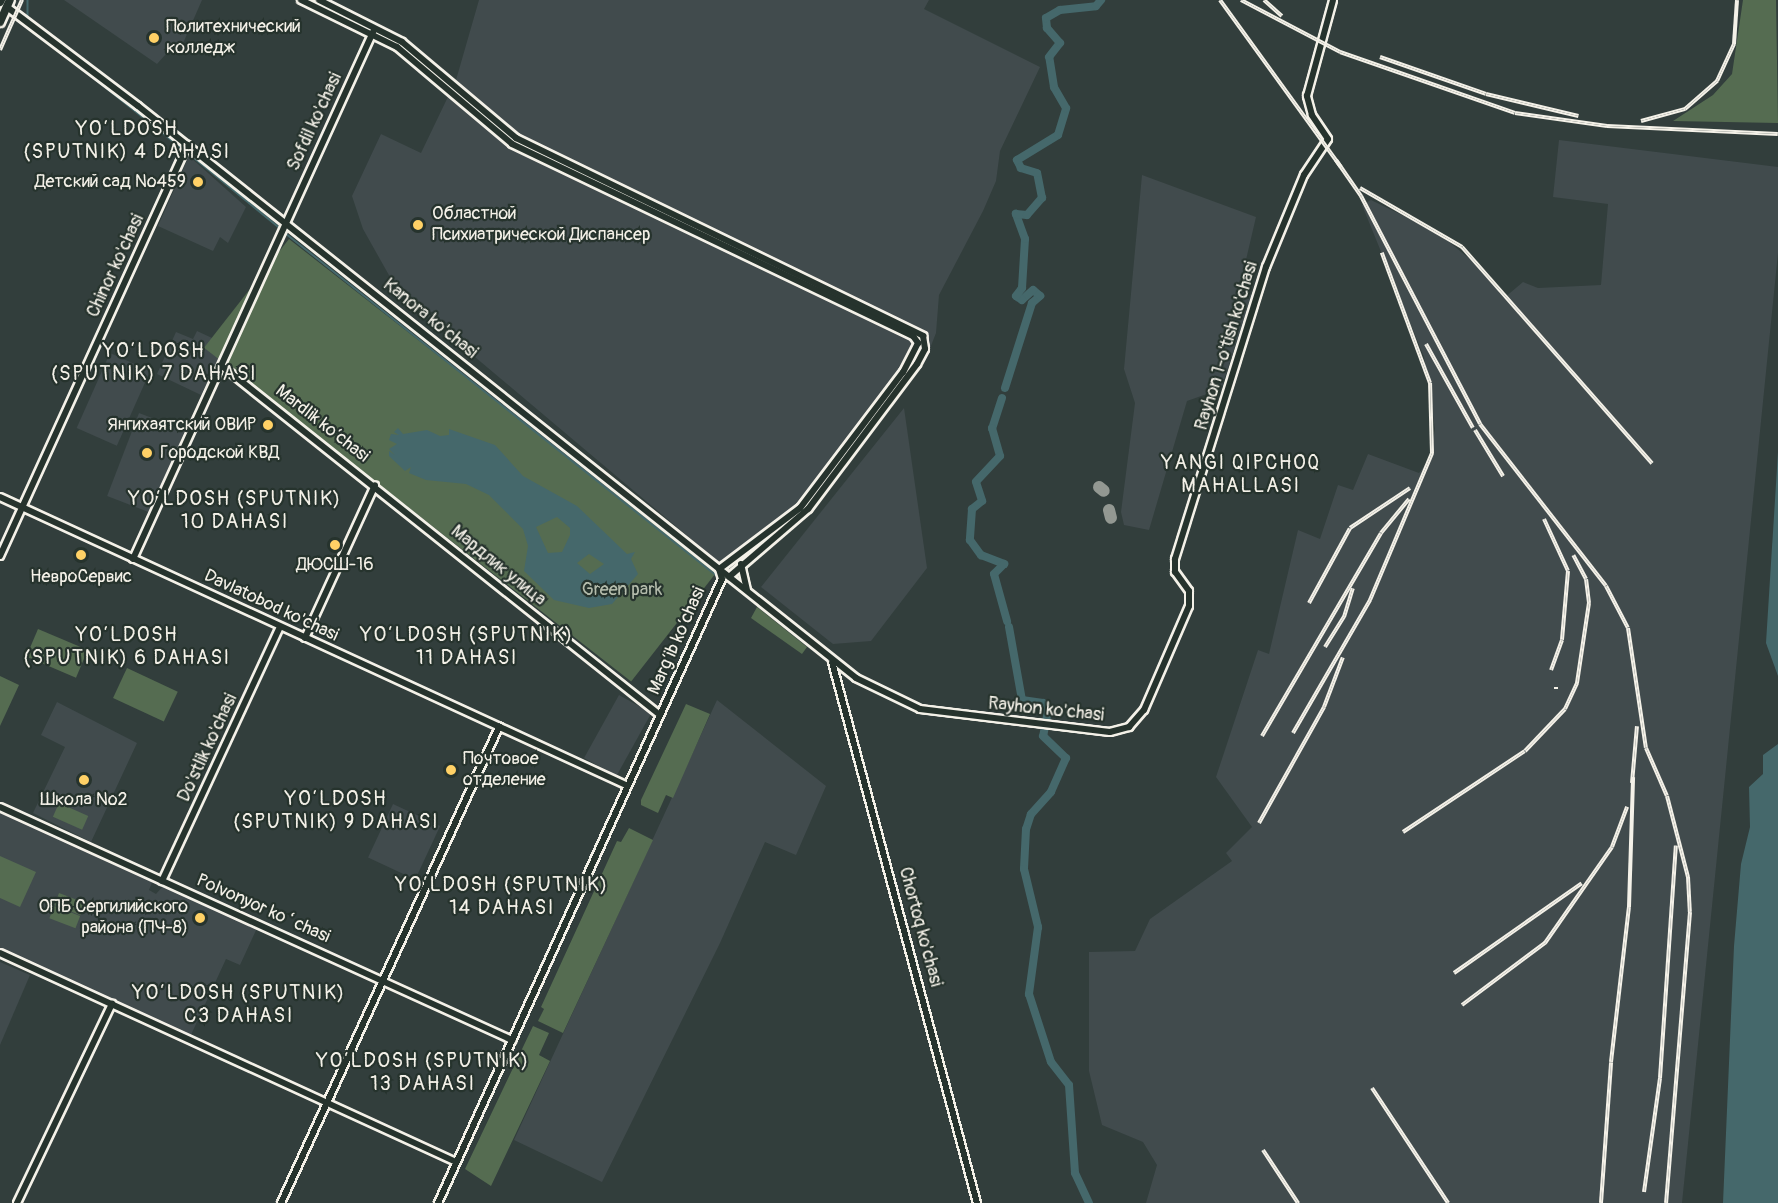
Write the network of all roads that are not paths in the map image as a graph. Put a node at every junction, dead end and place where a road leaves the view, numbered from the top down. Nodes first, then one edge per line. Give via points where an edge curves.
1 (301, 0) edge
2 (319, 0) edge
3 (1334, 0) edge
4 (4, 2) edge
5 (0, 22) edge
6 (376, 29) junction
7 (185, 148) junction
8 (283, 228) junction
9 (687, 229) junction
10 (720, 234) junction
11 (222, 366) junction
12 (375, 485) junction
13 (0, 497) edge
14 (21, 507) junction
15 (0, 556) edge
16 (133, 559) junction
17 (741, 563) junction
18 (719, 569) junction
19 (729, 577) junction
20 (722, 579) junction
21 (749, 592) junction
22 (1191, 600) joint
23 (280, 627) junction
24 (305, 638) junction
25 (831, 659) junction
26 (856, 678) junction
27 (842, 689) junction
28 (660, 715) junction
29 (499, 727) junction
30 (628, 786) junction
31 (0, 807) edge
32 (162, 881) junction
33 (0, 953) edge
34 (384, 980) junction
35 (111, 1004) junction
36 (512, 1040) junction
37 (328, 1103) junction
38 (456, 1162) junction
39 (18, 1203) edge
40 (281, 1203) edge
41 (438, 1203) edge
42 (976, 1203) edge

1 - 6 street
2 - 6 street
3 - 22 street, Rayhon 1-o'tish ko'chasi via 1307,96 1312,115 1328,140 1298,187 1266,267 1175,559 1174,572
4 - 5 main road
4 - 7 street, Kanora ko'chasi
6 - 8 street, Sofdil ko'chasi
6 - 9 street via 504,139
6 - 10 street via 439,71 509,133
7 - 8 street, Kanora ko'chasi
7 - 14 street, Chinor ko'chasi
8 - 11 street, Sofdil ko'chasi
8 - 18 street, Kanora ko'chasi
9 - 10 street
9 - 18 street via 913,336 918,344 800,508
10 - 17 street via 917,331 926,344 910,373 804,513
11 - 12 street, Mardlik ko‘chasi
11 - 16 street, Sofdil ko'chasi
12 - 24 street
12 - 28 street, Мардлик улица
13 - 14 street, Davlatobod ko'chasi
14 - 15 street, Chinor ko'chasi
14 - 16 street, Davlatobod ko'chasi
16 - 23 street, Davlatobod ko'chasi
17 - 19 street
17 - 21 street
18 - 19 street, Kanora ko'chasi
18 - 20 street, Marg‘ib ko‘chasi
19 - 20 street, Marg‘ib ko‘chasi
19 - 21 street, Kanora ko'chasi
20 - 28 street, Marg‘ib ko‘chasi
21 - 25 street, Kanora ko'chasi
22 - 26 street, Rayhon ko'chasi via 1164,673 1132,725 1110,732 1041,727 912,707
23 - 24 street, Davlatobod ko'chasi
23 - 32 street, Do'stlik ko'chasi
24 - 29 street, Davlatobod ko'chasi
25 - 26 street, Rayhon ko'chasi
25 - 27 street, Chortoq ko'chasi
26 - 27 street via 845,678
27 - 42 street, Chortoq ko'chasi
28 - 30 street, Marg‘ib ko‘chasi
29 - 30 street, Davlatobod ko'chasi
29 - 34 street
30 - 36 street
31 - 32 street, Polvonyor koʻchasi
32 - 34 street, Polvonyor koʻchasi
33 - 35 street
34 - 36 street, Polvonyor koʻchasi
34 - 37 street
35 - 37 street
35 - 39 street
36 - 38 street
37 - 38 street
37 - 40 street
38 - 41 street

